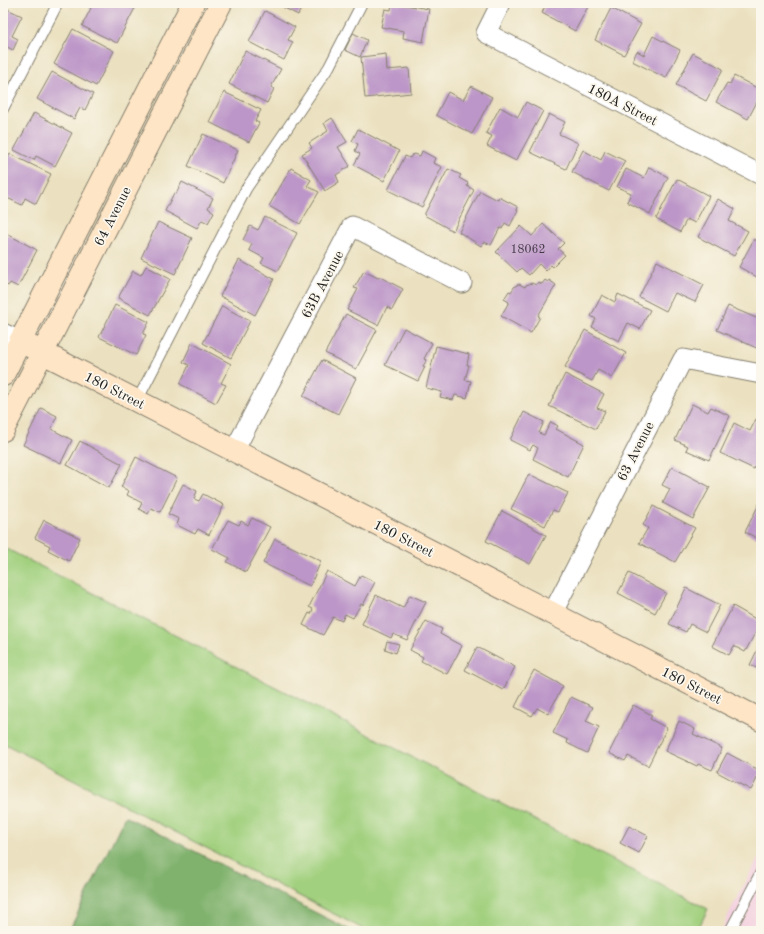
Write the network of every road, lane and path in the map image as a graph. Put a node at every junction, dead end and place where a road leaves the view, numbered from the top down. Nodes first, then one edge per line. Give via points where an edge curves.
1 (58, 3) edge
2 (193, 3) edge
3 (221, 3) edge
4 (362, 3) edge
5 (501, 3) edge
6 (3, 109) edge
7 (761, 175) edge
8 (462, 283) dead end
9 (12, 337) edge
10 (45, 354) junction
11 (761, 374) edge
12 (3, 375) edge
13 (137, 402) junction
14 (3, 430) edge
15 (234, 451) junction
16 (552, 614) junction
17 (761, 720) edge
18 (761, 872) edge
19 (730, 931) edge

1 - 6 lane
2 - 9 main road, 64 Avenue
3 - 10 main road, 64 Avenue
4 - 13 lane via 330,67 246,189
5 - 7 street, 180A Street via 486,33
8 - 15 street, 63B Avenue via 352,226
9 - 10 main road, 180 Street
9 - 12 main road, 64 Avenue
10 - 13 main road, 180 Street
10 - 14 main road, 64 Avenue
11 - 16 street, 63 Avenue via 683,359
13 - 15 main road, 180 Street
15 - 16 main road, 180 Street
16 - 17 main road, 180 Street
18 - 19 lane

